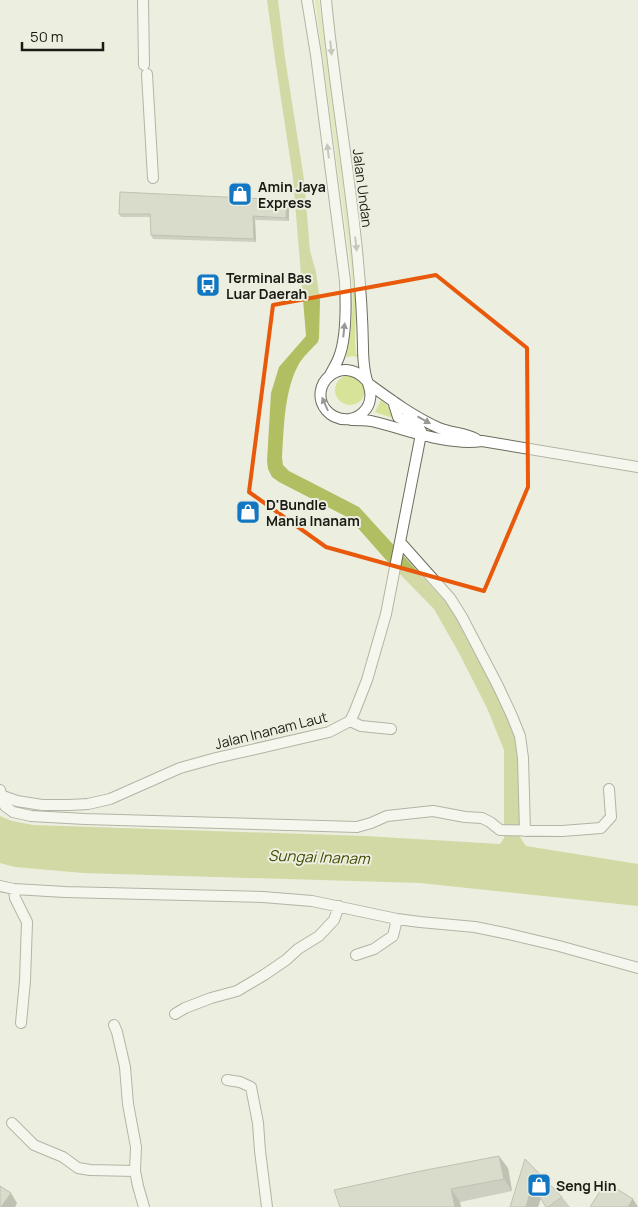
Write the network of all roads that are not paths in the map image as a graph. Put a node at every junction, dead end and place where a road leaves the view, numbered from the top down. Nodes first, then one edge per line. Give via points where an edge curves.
1 (143, 0) edge
2 (307, 0) edge
3 (326, 0) edge
4 (153, 178) dead end
5 (329, 376) junction
6 (368, 382) junction
7 (392, 401) junction
8 (345, 419) junction
9 (421, 434) junction
10 (482, 441) junction
11 (638, 467) edge
12 (401, 543) junction
13 (350, 721) junction
14 (391, 729) dead end
15 (609, 788) dead end
16 (1, 794) edge
17 (525, 830) junction
18 (0, 886) edge
19 (14, 889) junction
20 (339, 906) junction
21 (397, 919) junction
22 (356, 955) dead end
23 (638, 968) edge
24 (175, 1014) dead end
25 (21, 1023) dead end
26 (116, 1029) dead end
27 (227, 1080) dead end
28 (12, 1123) dead end
29 (135, 1170) junction
30 (144, 1207) edge
31 (267, 1207) edge

1 - 4 street
5 -> 2 street via 340,356 345,281
3 -> 6 street, Jalan Undan via 360,276 363,350
5 - 6 street via 336,371 350,370
8 -> 5 street via 330,414 322,401 322,385
6 - 7 street
6 - 8 street, Jalan Undan via 371,392 367,408 361,415
7 - 9 street via 398,416 419,428
7 -> 10 street via 440,428
8 - 9 street via 369,421
9 - 10 street via 453,441
9 - 12 street
10 - 11 street
12 - 13 street via 373,662
12 - 17 street via 450,598 512,716 520,736 523,758
13 - 14 street via 360,726
13 - 16 street, Jalan Inanam Laut via 329,732 180,768 110,799 88,804 42,805 17,801
15 - 17 street via 611,817 601,828
16 - 17 street via 5,806 13,812 31,816 357,827 387,816 433,811 482,818 500,830
18 - 19 street
19 - 20 street via 263,897
19 - 25 street via 27,922 26,981
20 - 21 street
20 - 24 street via 334,920 319,936 264,975 238,991 211,998
21 - 22 street via 393,936 374,949
21 - 23 street via 475,927
26 - 29 street via 126,1067 128,1104 136,1147
27 - 31 street via 251,1088
28 - 29 street via 34,1145 63,1157 78,1168
29 - 30 street

